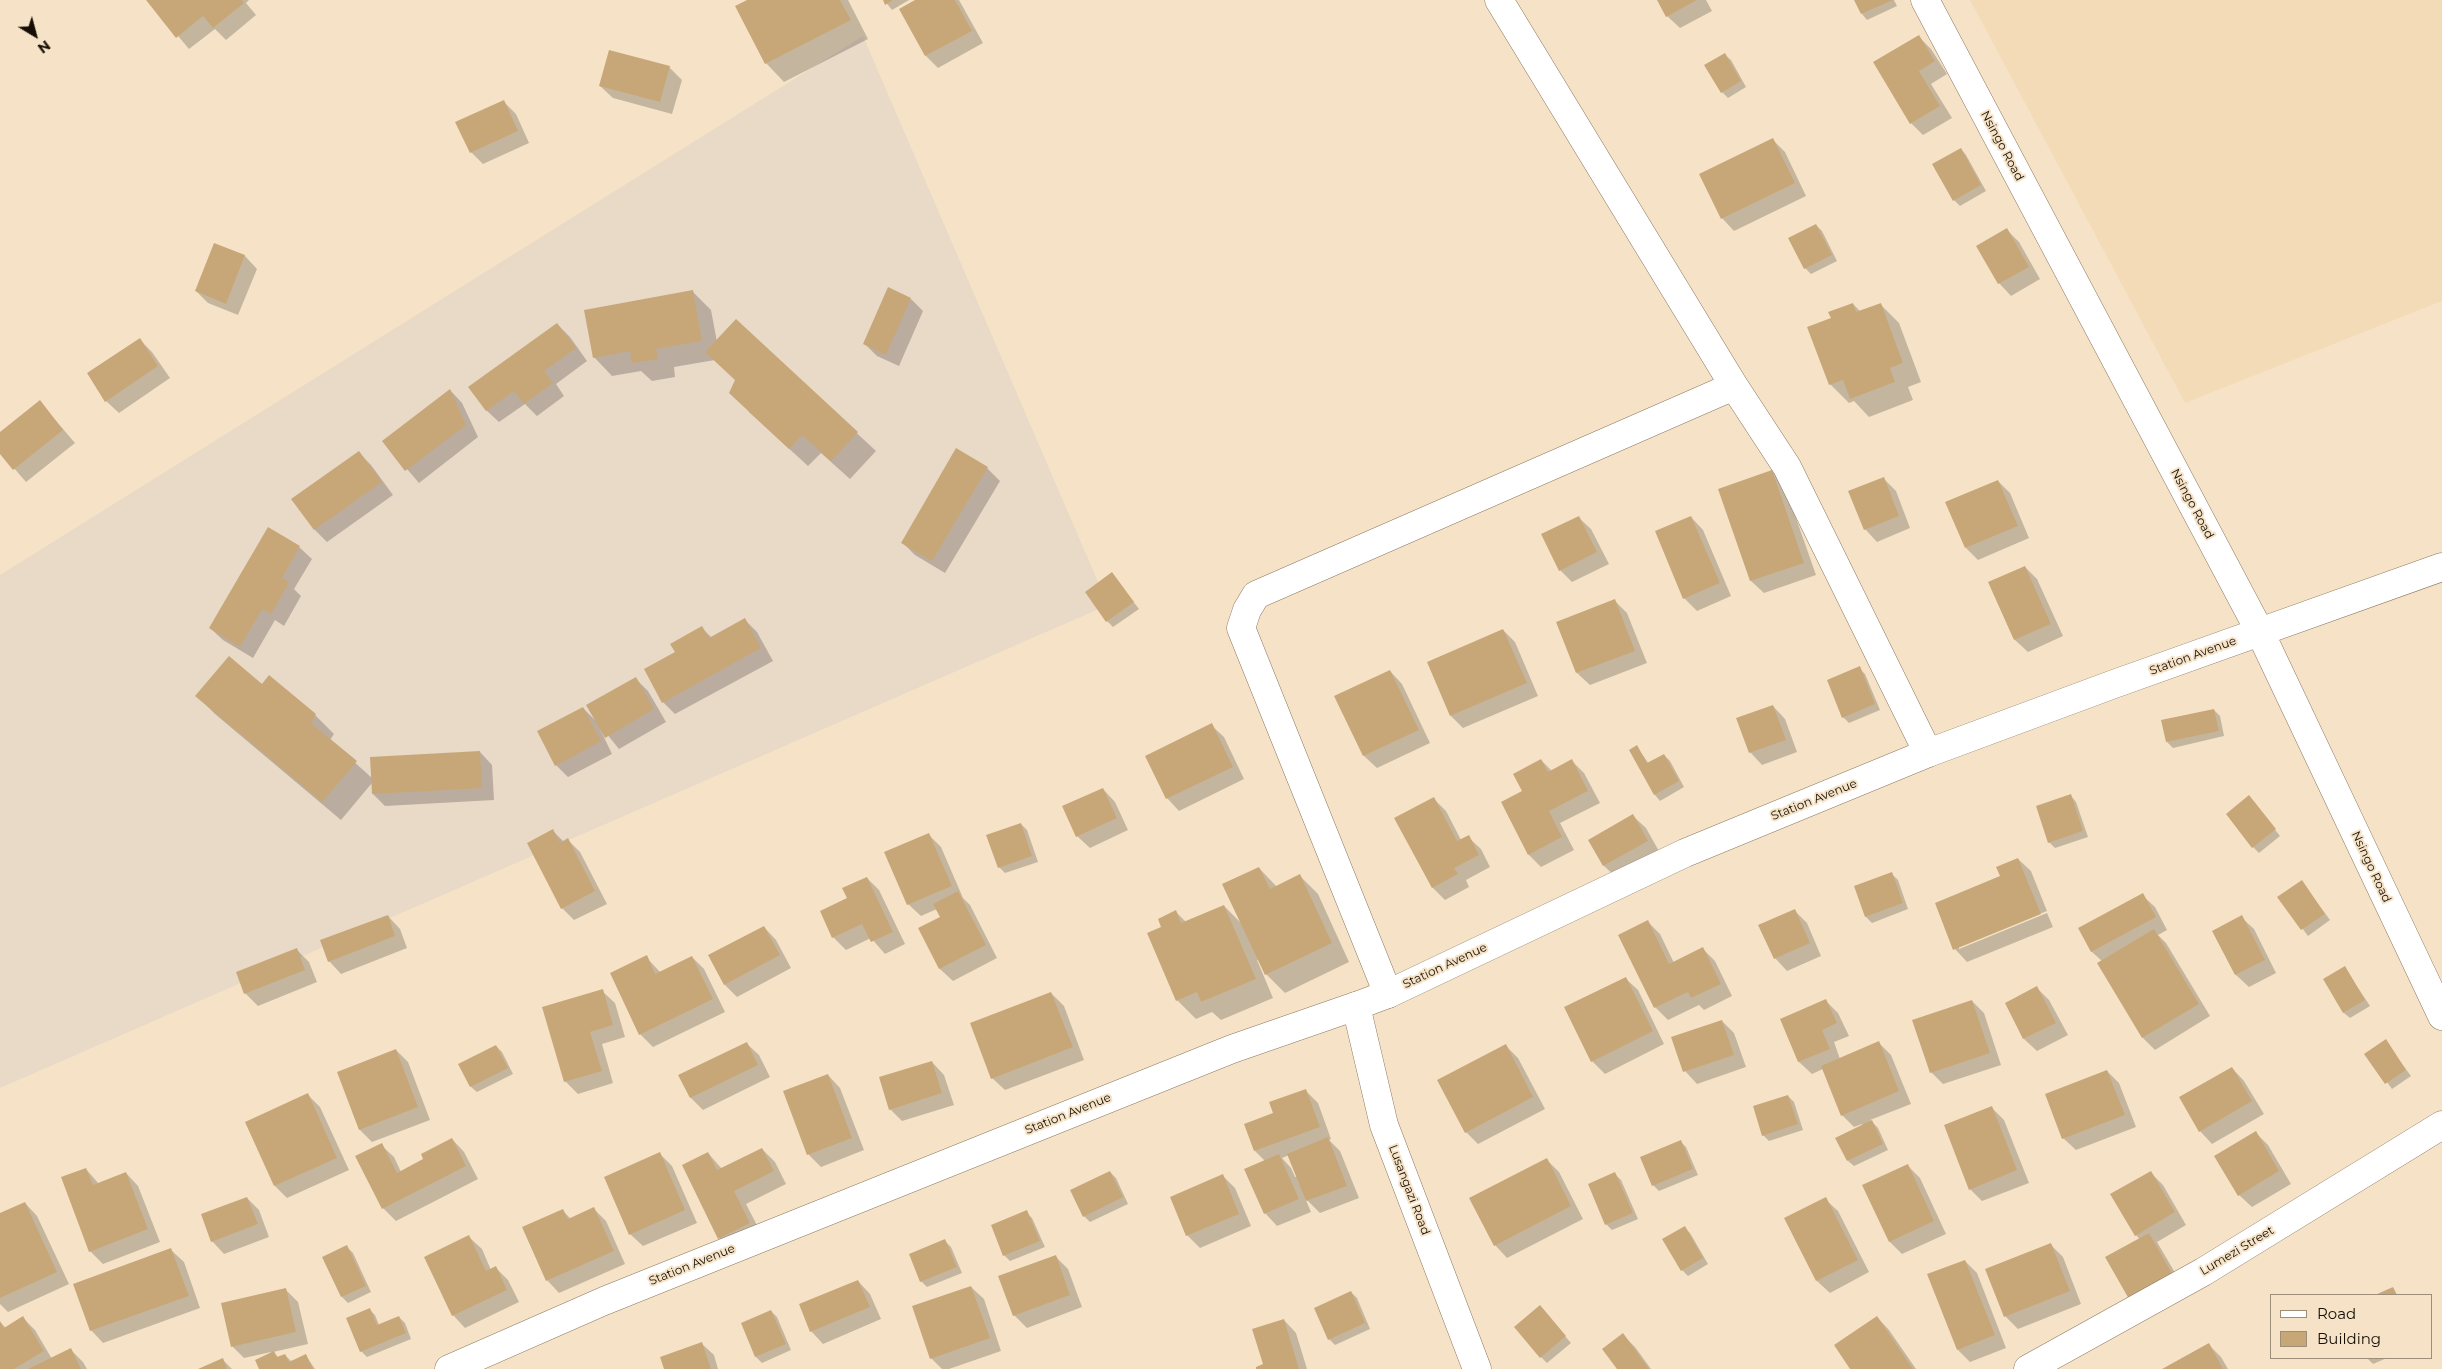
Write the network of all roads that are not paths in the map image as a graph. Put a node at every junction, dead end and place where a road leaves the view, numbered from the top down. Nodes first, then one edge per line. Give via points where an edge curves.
1 (1499, 0) edge
2 (1925, 0) edge
3 (1734, 386) junction
4 (2442, 567) edge
5 (2260, 632) junction
6 (1928, 753) junction
7 (1388, 994) junction
8 (1356, 1006) junction
9 (2442, 1016) edge
10 (2442, 1125) edge
11 (449, 1369) edge
12 (1477, 1369) edge
13 (2028, 1369) edge

1 - 3 street
2 - 5 street, Nsingo Road
3 - 6 street via 1787,467
3 - 7 street via 1256,595 1247,610 1241,628
4 - 5 street, Station Avenue
5 - 6 street, Station Avenue
5 - 9 street, Nsingo Road
6 - 7 street, Station Avenue via 1685,852
7 - 8 street, Station Avenue
8 - 11 street, Station Avenue via 1232,1049 604,1301
8 - 12 street, Lusangazi Road via 1384,1125
10 - 13 street, Lumezi Street via 2203,1272

